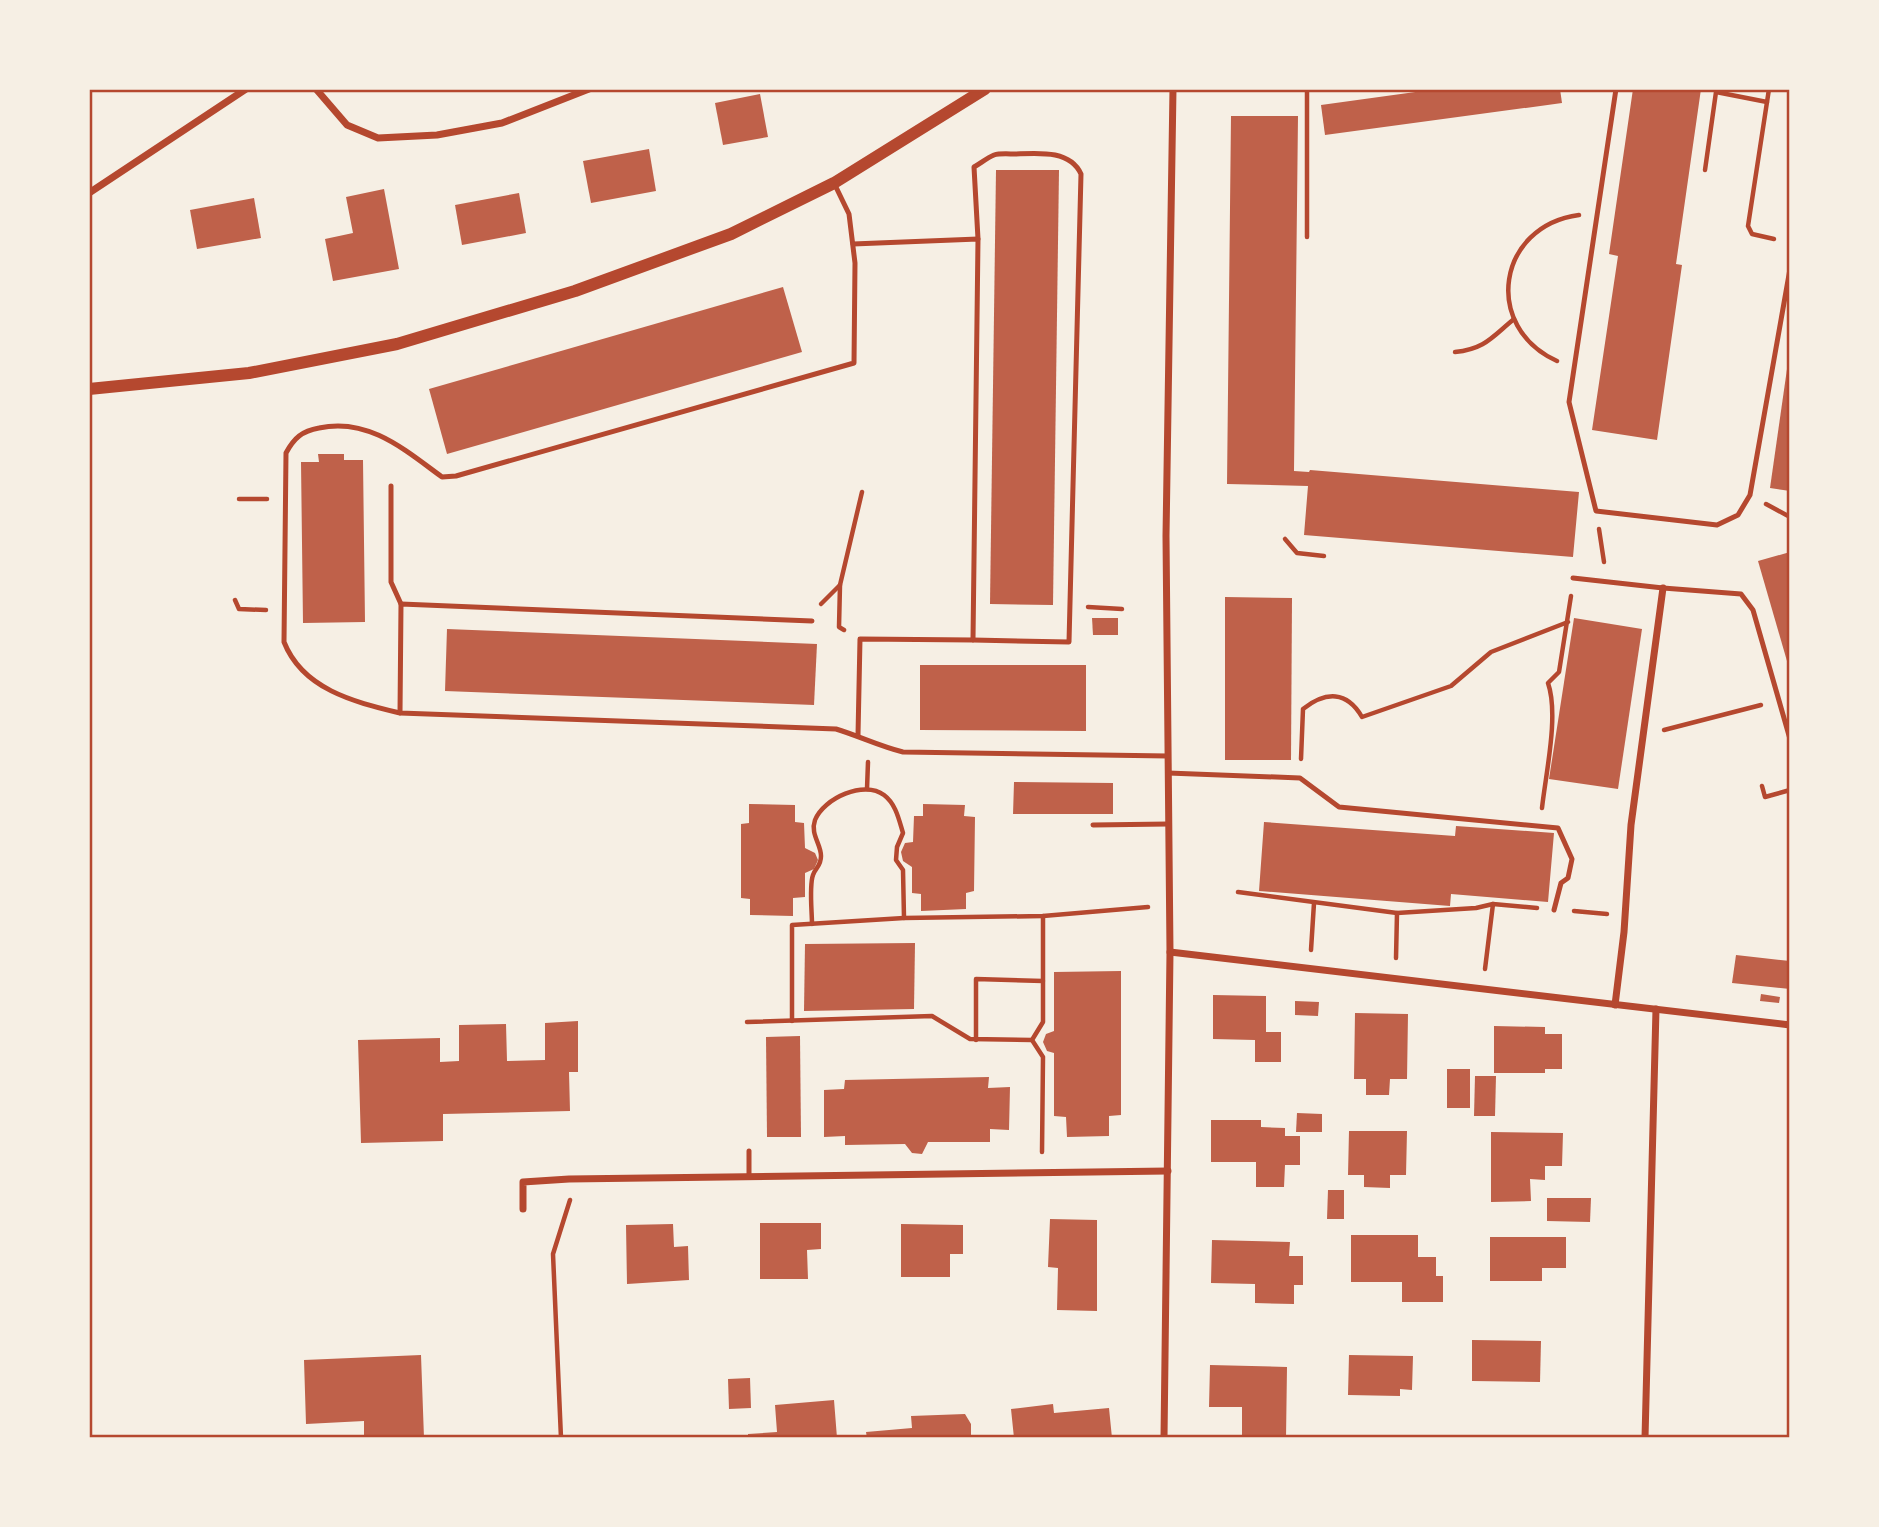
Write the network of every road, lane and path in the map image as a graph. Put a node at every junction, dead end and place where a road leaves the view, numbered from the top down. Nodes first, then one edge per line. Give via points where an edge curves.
1 (246, 89) edge
2 (316, 89) edge
3 (589, 89) edge
4 (985, 89) edge
5 (1173, 89) edge
6 (1307, 89) edge
7 (1616, 89) edge
8 (1769, 89) edge
9 (1715, 91) edge
10 (1768, 102) junction
11 (1705, 170) dead end
12 (834, 183) junction
13 (89, 193) edge
14 (1597, 216) junction
15 (1307, 237) dead end
16 (978, 239) junction
17 (1774, 239) dead end
18 (853, 244) junction
19 (1790, 269) edge
20 (1514, 319) junction
21 (1455, 352) dead end
22 (1575, 365) junction
23 (89, 389) edge
24 (391, 486) dead end
25 (862, 492) dead end
26 (1596, 511) junction
27 (1285, 540) dead end
28 (1324, 556) dead end
29 (1573, 578) joint
30 (1607, 582) junction
31 (840, 584) junction
32 (1663, 588) junction
33 (235, 600) dead end
34 (401, 604) junction
35 (1070, 605) junction
36 (1122, 609) dead end
37 (285, 610) junction
38 (812, 621) joint
39 (1568, 622) junction
40 (860, 639) junction
41 (973, 640) junction
42 (1779, 701) junction
43 (400, 713) junction
44 (858, 735) junction
45 (1644, 735) junction
46 (1790, 739) edge
47 (1168, 757) junction
48 (1168, 773) junction
49 (1300, 778) junction
50 (1762, 786) dead end
51 (1790, 790) edge
52 (1168, 824) junction
53 (1093, 825) dead end
54 (1540, 827) junction
55 (1238, 892) dead end
56 (1314, 903) junction
57 (1493, 904) junction
58 (1149, 907) dead end
59 (1554, 910) junction
60 (1397, 913) junction
61 (1043, 916) junction
62 (1625, 916) junction
63 (904, 918) junction
64 (812, 924) junction
65 (1311, 951) dead end
66 (1170, 952) junction
67 (1396, 959) dead end
68 (1485, 969) dead end
69 (1043, 981) junction
70 (1615, 1005) junction
71 (1656, 1009) junction
72 (792, 1021) junction
73 (747, 1022) dead end
74 (1790, 1025) edge
75 (976, 1040) junction
76 (1032, 1040) junction
77 (749, 1151) dead end
78 (1042, 1156) dead end
79 (1168, 1171) junction
80 (750, 1177) junction
81 (570, 1201) dead end
82 (523, 1209) dead end
83 (561, 1438) edge
84 (1164, 1438) edge
85 (1644, 1438) edge

1 - 13 street
2 - 3 street via 347,125 378,138 437,135 502,123
4 - 12 street
5 - 47 street via 1166,536
6 - 15 path
7 - 14 lane
8 - 10 path
9 - 10 path
9 - 11 path
10 - 17 path via 1748,226 1752,234
12 - 18 lane via 849,214
12 - 23 street via 731,234 575,291 397,344 249,373
14 - 20 path via 1558,220 1525,243 1509,280
14 - 22 lane
16 - 18 lane
16 - 35 lane via 975,167 995,155 1026,153 1054,154 1077,166 1081,174
16 - 41 lane
18 - 37 lane via 854,363 456,476 442,477 415,455 369,430 334,425 300,434 286,453
19 - 26 lane via 1750,495 1738,515 1717,526
20 - 21 path via 1490,342
20 - 22 path via 1538,351
22 - 26 lane via 1569,402
24 - 34 lane via 391,582
25 - 31 path
26 - 30 path
27 - 28 path via 1297,553
29 - 30 lane
29 - 39 path
30 - 32 lane
31 - 38 path
31 - 40 path via 839,627
32 - 42 lane via 1741,594 1753,610
32 - 45 street
33 - 37 path via 239,609
34 - 38 lane
34 - 43 lane
35 - 36 path
35 - 41 lane via 1069,642
37 - 43 lane via 284,642 312,680 365,705
39 - 49 path via 1491,652 1451,686 1362,717 1347,699 1337,696 1311,704 1304,709
39 - 54 path via 1559,672 1548,683 1552,715
40 - 41 lane
40 - 44 lane
42 - 45 path
42 - 46 lane
43 - 44 lane via 836,729
44 - 47 lane via 903,752
45 - 62 street via 1631,825
47 - 48 street
48 - 49 lane
48 - 52 street
49 - 54 lane via 1339,807
50 - 51 path via 1765,797
52 - 53 lane
52 - 66 street
54 - 59 lane via 1558,828 1572,859
55 - 56 path
56 - 60 path
56 - 65 path
57 - 59 path
57 - 60 path
57 - 68 path
58 - 61 path
59 - 62 path
60 - 67 path
61 - 63 path
61 - 69 path
62 - 70 street
63 - 64 path
63 - 64 path via 902,870 896,860 903,833 896,810 884,795 867,789 845,794 825,806 815,821 814,840 821,851 821,864 813,876
64 - 72 path via 792,925
66 - 70 street
66 - 79 street
69 - 75 path via 976,979
69 - 76 path via 1043,1022
70 - 71 street
71 - 74 street
71 - 85 street
72 - 73 path
72 - 75 path via 932,1016
75 - 76 path
76 - 78 path via 1043,1057
77 - 80 lane
79 - 80 street
79 - 84 street
80 - 82 street via 523,1182
81 - 83 path via 553,1254

